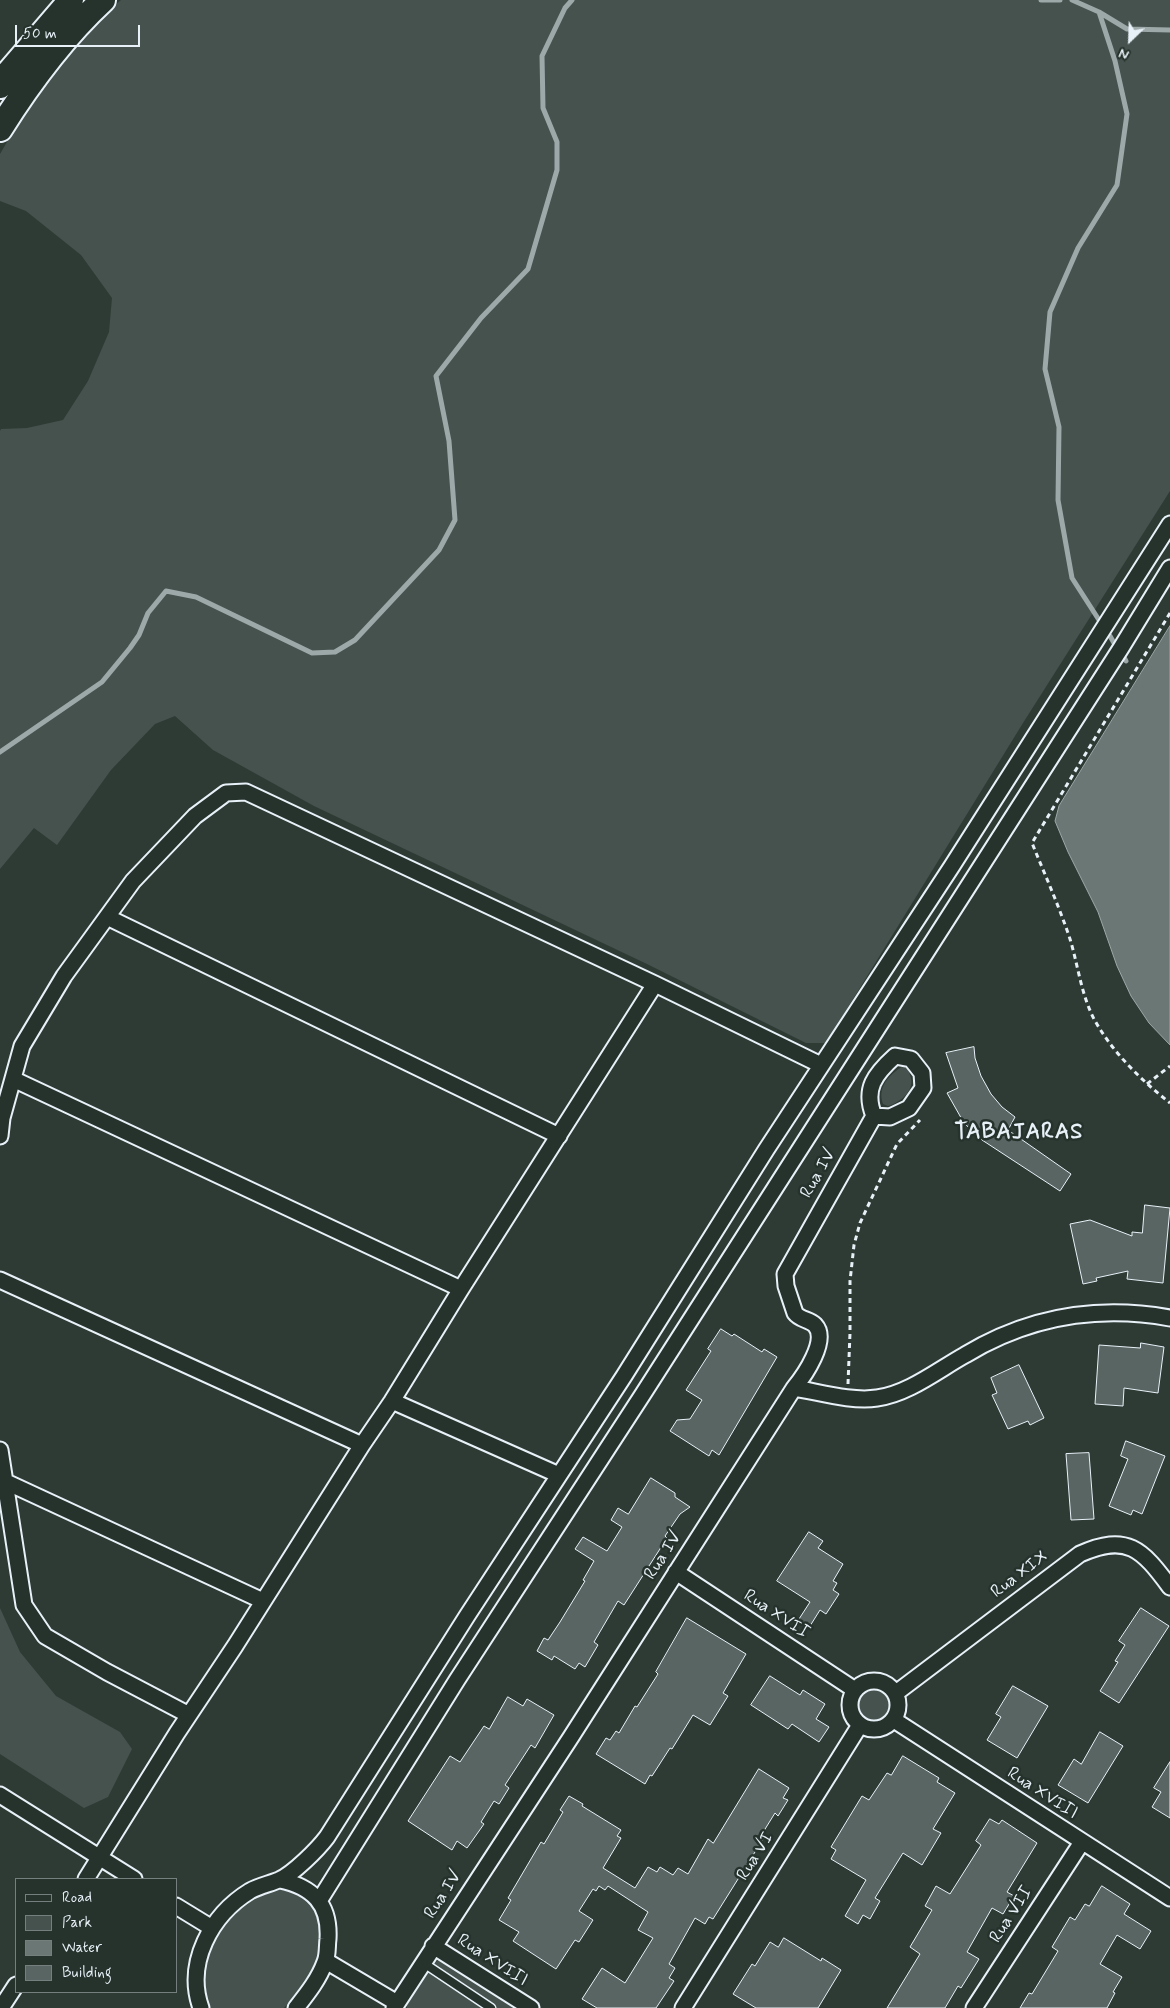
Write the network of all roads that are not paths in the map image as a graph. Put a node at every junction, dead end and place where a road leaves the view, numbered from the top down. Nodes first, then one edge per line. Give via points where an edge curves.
1 (71, 0) edge
2 (103, 0) edge
3 (0, 86) edge
4 (0, 129) edge
5 (1170, 524) edge
6 (1170, 568) edge
7 (107, 917) junction
8 (655, 984) junction
9 (851, 1019) junction
10 (874, 1033) junction
11 (821, 1065) junction
12 (13, 1079) junction
13 (811, 1082) junction
14 (833, 1096) junction
15 (874, 1116) dead end
16 (0, 1136) edge
17 (558, 1136) junction
18 (0, 1280) edge
19 (461, 1289) junction
20 (1170, 1318) edge
21 (794, 1388) junction
22 (392, 1401) junction
23 (362, 1445) junction
24 (0, 1450) edge
25 (559, 1475) junction
26 (4, 1480) junction
27 (676, 1572) junction
28 (1170, 1587) edge
29 (263, 1601) junction
30 (855, 1690) junction
31 (896, 1693) junction
32 (189, 1715) junction
33 (894, 1720) junction
34 (860, 1725) junction
35 (0, 1795) edge
36 (1082, 1842) junction
37 (100, 1858) junction
38 (87, 1878) edge
39 (132, 1878) edge
40 (280, 1880) junction
41 (1170, 1898) edge
42 (320, 1902) junction
43 (178, 1907) edge
44 (212, 1928) junction
45 (433, 1946) junction
46 (326, 1961) junction
47 (422, 1962) junction
48 (15, 1987) edge
49 (395, 2005) edge
50 (1, 2008) edge
51 (201, 2008) edge
52 (296, 2008) edge
53 (491, 2008) edge
54 (530, 2008) edge
55 (683, 2008) edge
56 (974, 2008) edge

1 - 3 main road
2 - 4 main road via 59,48
5 - 9 street
6 - 10 street
7 - 8 street via 133,881 195,816 226,793 246,792
7 - 12 street via 64,976 22,1046
7 - 17 street
8 - 11 street
8 - 17 street
9 - 10 street
9 - 11 street
10 - 14 street
11 - 13 street
12 - 16 street
12 - 19 street
13 - 14 street
13 - 25 street
14 - 42 street via 457,1680
15 - 21 street, Rua IV via 785,1274 796,1313 818,1330 816,1353
17 - 19 street
18 - 23 street
19 - 22 street
20 - 21 street via 1116,1312 1065,1316 1035,1323 976,1348 904,1389 877,1398 847,1397
21 - 27 street, Rua IV
22 - 23 street
22 - 25 street
23 - 29 street
24 - 26 street
25 - 40 street via 327,1837
26 - 29 street
26 - 32 street via 24,1605 46,1636
27 - 30 street, Rua XVII
27 - 45 street, Rua IV
28 - 31 street, Rua XIX via 1154,1565 1136,1550 1119,1544 1093,1548 1080,1554
29 - 32 street
30 - 31 street via 876,1681
30 - 34 street via 851,1697 851,1712
31 - 33 street via 899,1707
32 - 37 street
33 - 34 street via 874,1730
33 - 36 street, Rua XVIII
34 - 55 street, Rua VI
35 - 37 street
36 - 41 street, Rua XVIII
36 - 56 street, Rua VII
37 - 38 street
37 - 39 street
40 - 42 street via 303,1888
40 - 44 street via 252,1890 237,1900
42 - 46 street via 329,1922
43 - 44 street
44 - 51 street via 203,1945 196,1972 197,1998
45 - 47 street, Rua IV
45 - 54 street, Rua XVIII
46 - 49 street
46 - 52 street
47 - 49 street, Rua IV
47 - 53 lane
48 - 50 street

